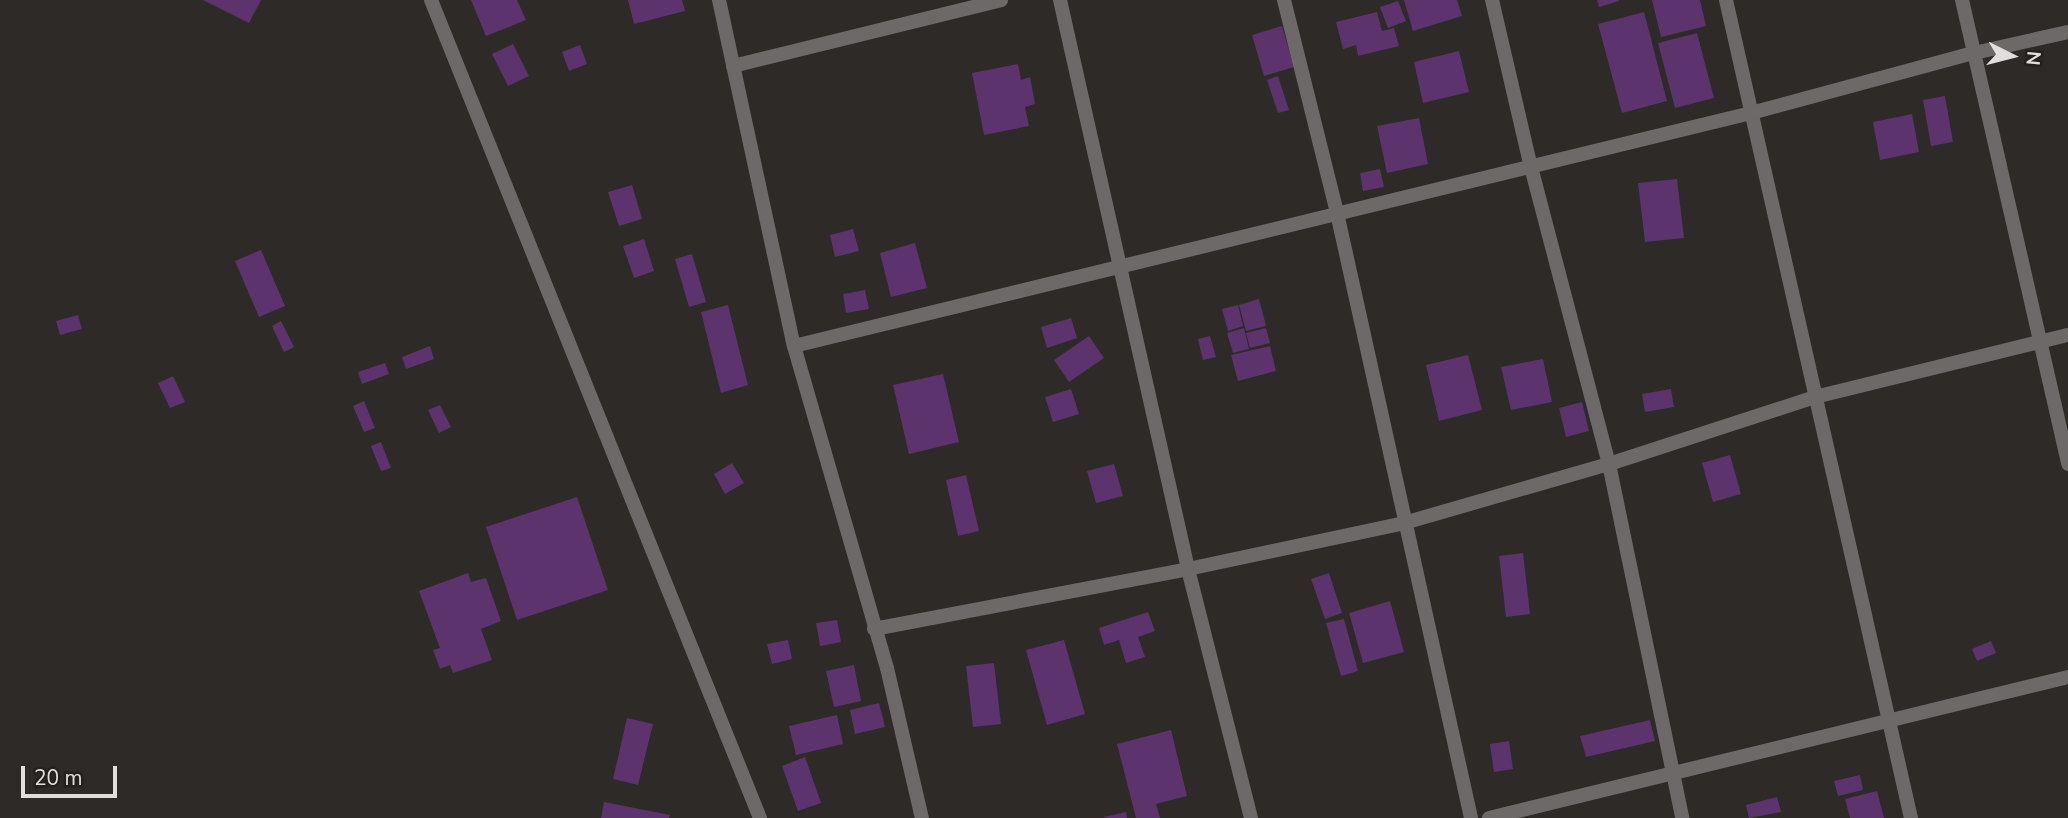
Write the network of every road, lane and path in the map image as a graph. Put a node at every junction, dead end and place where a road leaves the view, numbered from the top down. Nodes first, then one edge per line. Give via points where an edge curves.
1 (431, 0) edge
2 (719, 0) edge
3 (1001, 0) edge
4 (1060, 0) edge
5 (1284, 0) edge
6 (1492, 0) edge
7 (1726, 0) edge
8 (1962, 0) edge
9 (2068, 32) edge
10 (1974, 53) junction
11 (733, 66) junction
12 (1751, 113) junction
13 (1531, 167) junction
14 (1337, 213) junction
15 (1120, 267) junction
16 (2068, 335) edge
17 (2039, 342) junction
18 (794, 346) junction
19 (1815, 397) junction
20 (1609, 464) junction
21 (2068, 464) edge
22 (1405, 523) junction
23 (1188, 569) junction
24 (874, 629) junction
25 (2068, 677) edge
26 (1889, 721) junction
27 (1672, 773) junction
28 (760, 818) edge
29 (922, 818) edge
30 (1251, 818) edge
31 (1471, 818) edge
32 (1489, 818) edge
33 (1682, 818) edge
34 (1911, 818) edge

1 - 28 street
2 - 11 street
3 - 11 street
4 - 15 street
5 - 14 street
6 - 13 street
7 - 12 street
8 - 10 street
9 - 10 street
10 - 12 street
10 - 17 street
11 - 18 street
12 - 13 street
12 - 19 street
13 - 14 street
13 - 20 street
14 - 15 street
14 - 22 street
15 - 18 street
15 - 23 street
16 - 17 street
17 - 19 street
17 - 21 street
18 - 24 street
19 - 20 street
19 - 26 street
20 - 22 street
20 - 27 street
22 - 23 street
22 - 31 street
23 - 24 street
23 - 30 street
24 - 29 street
25 - 26 street
26 - 27 street
26 - 34 street
27 - 32 street
27 - 33 street

